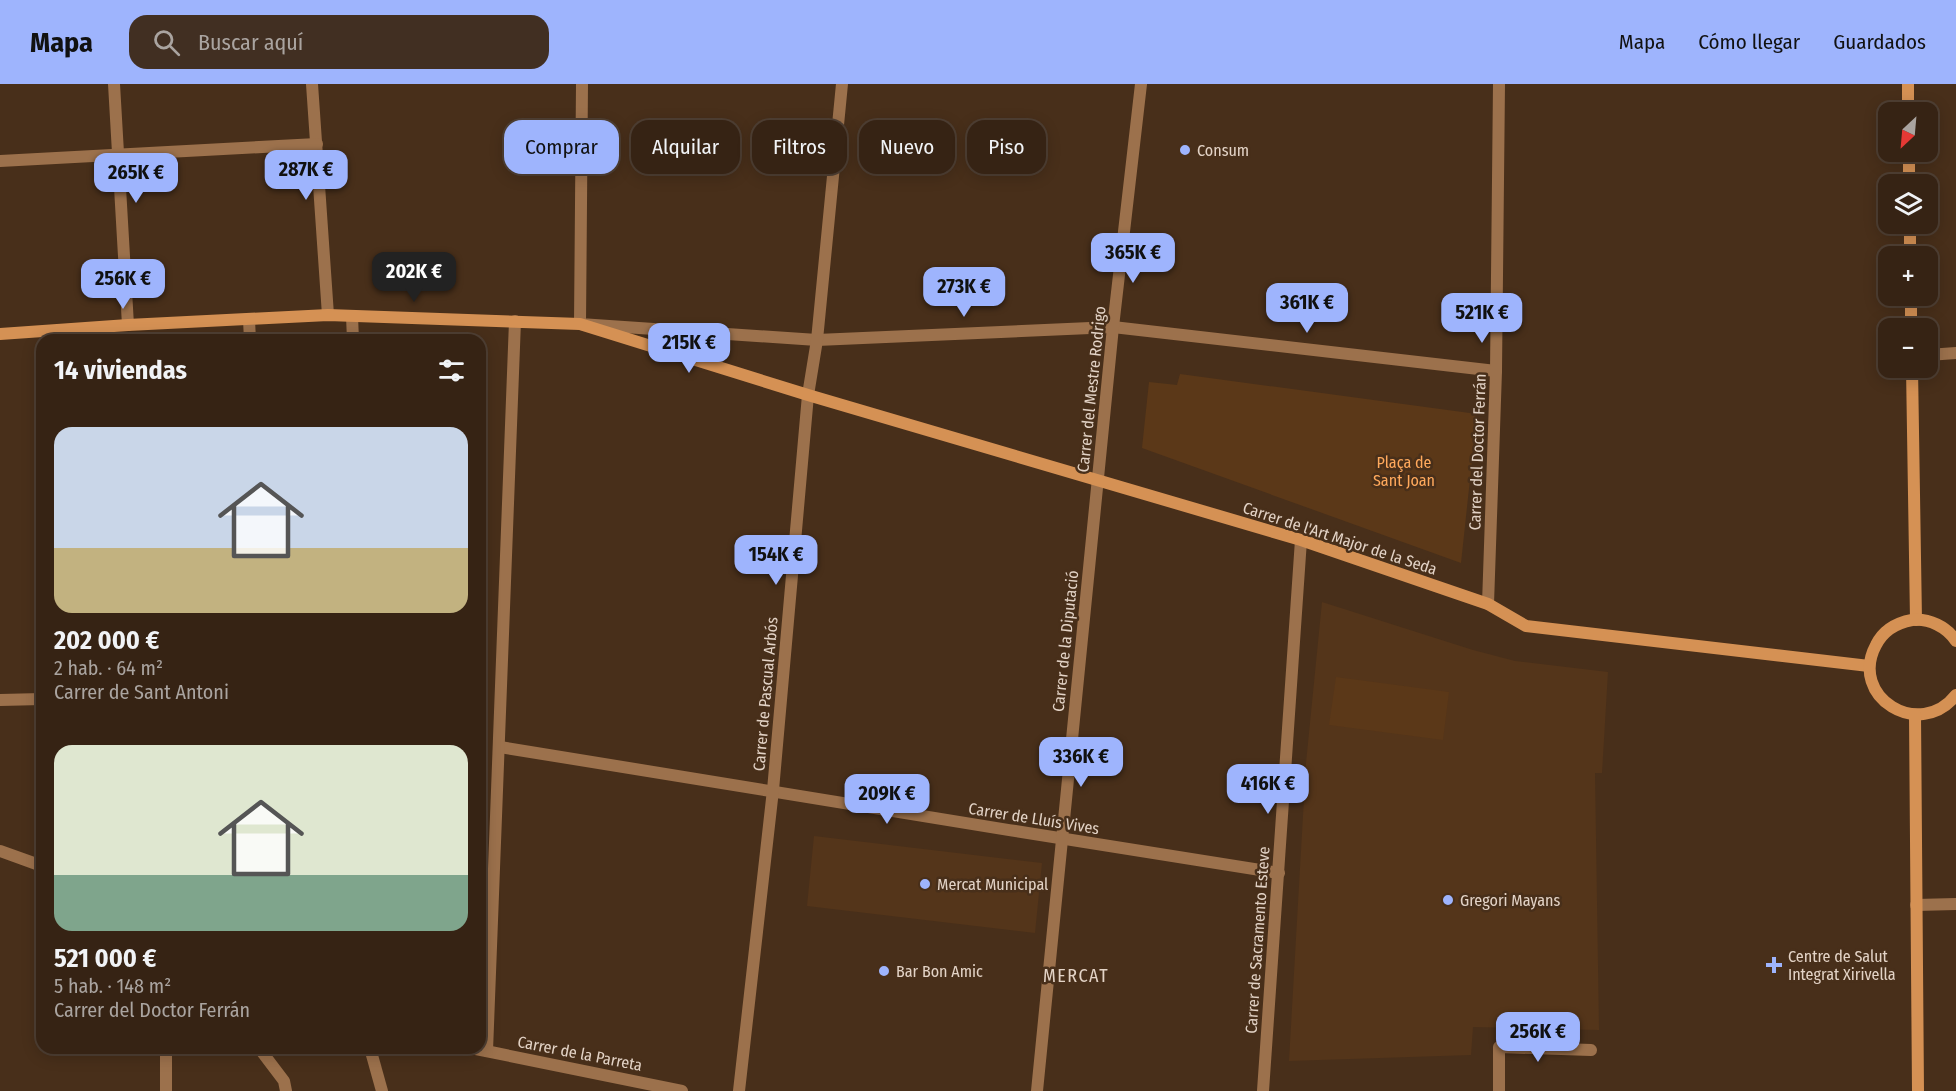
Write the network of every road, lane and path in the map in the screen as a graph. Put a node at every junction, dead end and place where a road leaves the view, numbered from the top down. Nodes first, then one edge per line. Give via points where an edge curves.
1 (114, 84) edge
2 (312, 84) edge
3 (582, 84) edge
4 (842, 84) edge
5 (1141, 84) edge
6 (1498, 84) edge
7 (1908, 84) edge
8 (1908, 102) edge
9 (317, 144) junction
10 (118, 155) junction
11 (0, 161) edge
12 (328, 315) junction
13 (352, 316) junction
14 (249, 320) junction
15 (515, 321) junction
16 (580, 324) junction
17 (128, 325) junction
18 (104, 327) junction
19 (1113, 327) junction
20 (0, 334) edge
21 (103, 334) edge
22 (250, 334) edge
23 (353, 334) edge
24 (817, 340) junction
25 (1956, 353) edge
26 (1938, 354) edge
27 (1496, 371) junction
28 (1912, 378) edge
29 (808, 395) junction
30 (1098, 482) junction
31 (1301, 540) junction
32 (1488, 604) junction
33 (1916, 620) junction
34 (1956, 641) edge
35 (1869, 666) junction
36 (1956, 695) edge
37 (36, 699) edge
38 (0, 700) edge
39 (1915, 715) junction
40 (500, 747) junction
41 (773, 790) junction
42 (1061, 839) junction
43 (0, 851) edge
44 (36, 864) edge
45 (1279, 873) junction
46 (1956, 904) edge
47 (1916, 905) junction
48 (1591, 1050) dead end
49 (487, 1051) joint
50 (166, 1054) edge
51 (264, 1054) edge
52 (372, 1054) edge
53 (166, 1091) edge
54 (286, 1091) edge
55 (382, 1091) edge
56 (682, 1091) edge
57 (739, 1091) edge
58 (1037, 1091) edge
59 (1263, 1091) edge
60 (1499, 1091) edge
61 (1918, 1091) edge

1 - 10 street
2 - 9 street
3 - 16 street
4 - 24 street, Carrer de Pascual Arbós
5 - 19 street, Carrer del Mestre Rodrigo
6 - 27 street, Carrer del Doctor Ferrán
7 - 8 street
9 - 10 street
9 - 12 street
10 - 11 street
10 - 17 street
12 - 13 street, Carrer de l'Art Major de la Seda
12 - 14 street, Carrer de l'Art Major de la Seda
13 - 15 street, Carrer de l'Art Major de la Seda
13 - 23 street
14 - 17 street, Carrer de l'Art Major de la Seda
14 - 22 street
15 - 16 street, Carrer de l'Art Major de la Seda
15 - 40 street
16 - 24 street
16 - 29 street, Carrer de l'Art Major de la Seda
17 - 18 street, Carrer de l'Art Major de la Seda
18 - 20 street, Carrer de l'Art Major de la Seda
18 - 21 street
19 - 24 street
19 - 27 street
19 - 30 street, Carrer del Mestre Rodrigo
24 - 29 street, Carrer de Pascual Arbós
25 - 26 street
27 - 32 street, Carrer del Doctor Ferrán
28 - 33 street
29 - 30 street, Carrer de l'Art Major de la Seda
29 - 41 street, Carrer de Pascual Arbós
30 - 31 street, Carrer de l'Art Major de la Seda
30 - 42 street, Carrer de la Diputació
31 - 32 street, Carrer de l'Art Major de la Seda
31 - 45 street, Carrer de Sacramento Esteve
32 - 35 street, Carrer de l'Art Major de la Seda via 1526,626
33 - 34 street via 1942,627
33 - 35 street via 1889,629 1879,639
35 - 39 street via 1877,694 1887,705
36 - 39 street via 1941,708
37 - 38 street
39 - 47 street
40 - 41 street, Carrer de Lluís Vives
40 - 49 street
41 - 42 street, Carrer de Lluís Vives
41 - 57 street, Carrer de Pascual Arbós
42 - 45 street, Carrer de Lluís Vives
42 - 58 street, Carrer de la Diputació
43 - 44 street
45 - 59 street, Carrer de Sacramento Esteve
46 - 47 street
47 - 61 street
48 - 60 street via 1499,1047
49 - 56 street, Carrer de la Parreta
50 - 53 street
51 - 54 street via 284,1081
52 - 55 street

